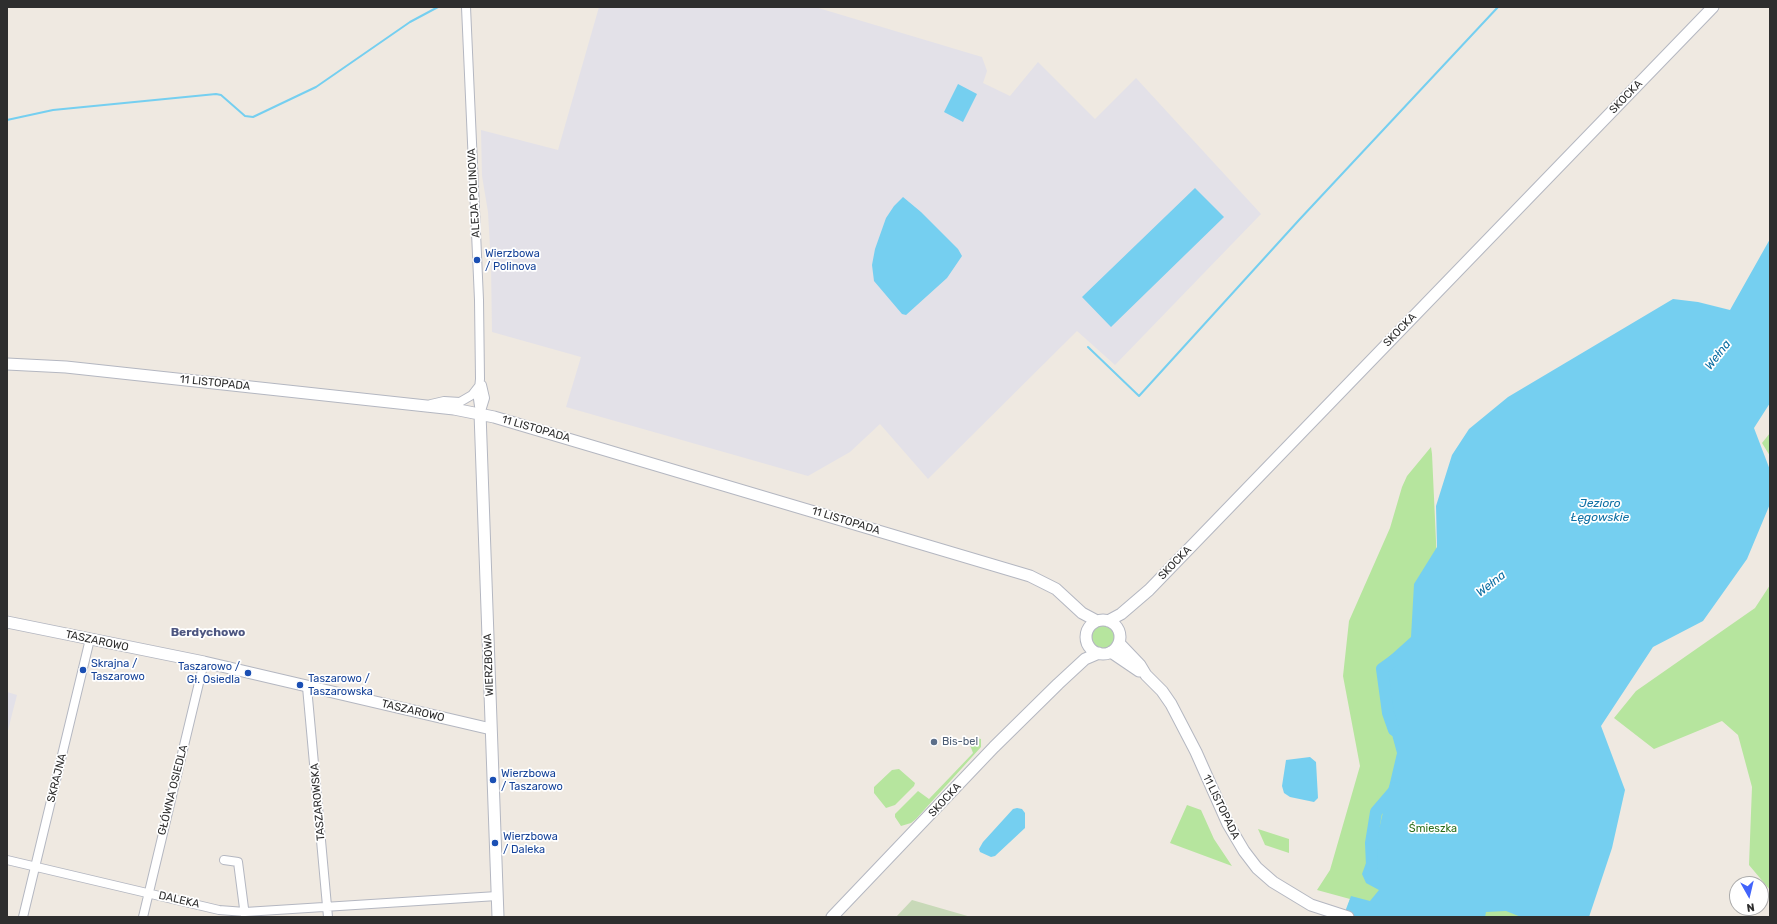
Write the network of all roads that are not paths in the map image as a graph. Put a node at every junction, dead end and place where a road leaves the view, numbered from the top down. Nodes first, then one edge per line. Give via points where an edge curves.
1 (466, 7) edge
2 (1713, 7) edge
3 (7, 364) edge
4 (480, 383) junction
5 (424, 406) junction
6 (480, 414) junction
7 (1046, 583) junction
8 (1149, 590) junction
9 (1103, 621) junction
10 (7, 622) edge
11 (1119, 632) junction
12 (1087, 637) junction
13 (90, 639) junction
14 (1119, 643) junction
15 (1111, 652) junction
16 (1099, 653) junction
17 (204, 662) junction
18 (1146, 676) junction
19 (1058, 684) junction
20 (307, 687) junction
21 (491, 729) junction
22 (7, 860) edge
23 (224, 860) dead end
24 (36, 866) junction
25 (148, 893) junction
26 (497, 896) junction
27 (327, 907) junction
28 (245, 915) edge
29 (23, 917) edge
30 (143, 917) edge
31 (328, 917) edge
32 (498, 917) edge
33 (832, 917) edge
34 (1348, 917) edge

1 - 4 street, ALEJA POLINOVA via 479,300
2 - 8 main road, SKOCKA
3 - 5 main road, 11 LISTOPADA via 66,367
4 - 5 street via 472,394 460,402 444,401
4 - 6 street, ALEJA POLINOVA via 485,398
5 - 6 main road, 11 LISTOPADA
6 - 7 main road, 11 LISTOPADA via 1008,569
6 - 21 main road, WIERZBOWA
7 - 9 main road, 11 LISTOPADA via 1082,613
7 - 12 main road, 11 LISTOPADA via 1081,620
8 - 9 main road, SKOCKA via 1121,614
8 - 11 main road, SKOCKA via 1127,616
9 - 11 main road via 1117,627
9 - 12 main road via 1089,627
10 - 13 main road, TASZAROWO
11 - 14 main road
12 - 16 main road via 1090,647
12 - 19 main road, SKOCKA via 1083,652
13 - 17 main road, TASZAROWO
13 - 24 street, SKRAJNA
14 - 15 main road
14 - 18 main road, 11 LISTOPADA via 1140,665
15 - 16 main road
15 - 18 main road, 11 LISTOPADA
16 - 19 main road, SKOCKA via 1085,659
17 - 20 main road, TASZAROWO
17 - 25 street, GŁÓWNA OSIEDLA
18 - 34 main road, 11 LISTOPADA via 1171,704 1228,824 1258,868 1273,882 1311,905
19 - 33 main road, SKOCKA via 994,747
20 - 21 main road, TASZAROWO
20 - 27 street, TASZAROWSKA
21 - 26 main road, WIERZBOWA
22 - 24 street, DALEKA
23 - 28 street via 238,862
24 - 25 street, DALEKA
24 - 29 street, SKRAJNA
25 - 28 street, DALEKA
25 - 30 street, GŁÓWNA OSIEDLA
26 - 27 street, DALEKA
26 - 32 main road, WIERZBOWA
27 - 28 street, DALEKA
27 - 31 street, TASZAROWSKA

